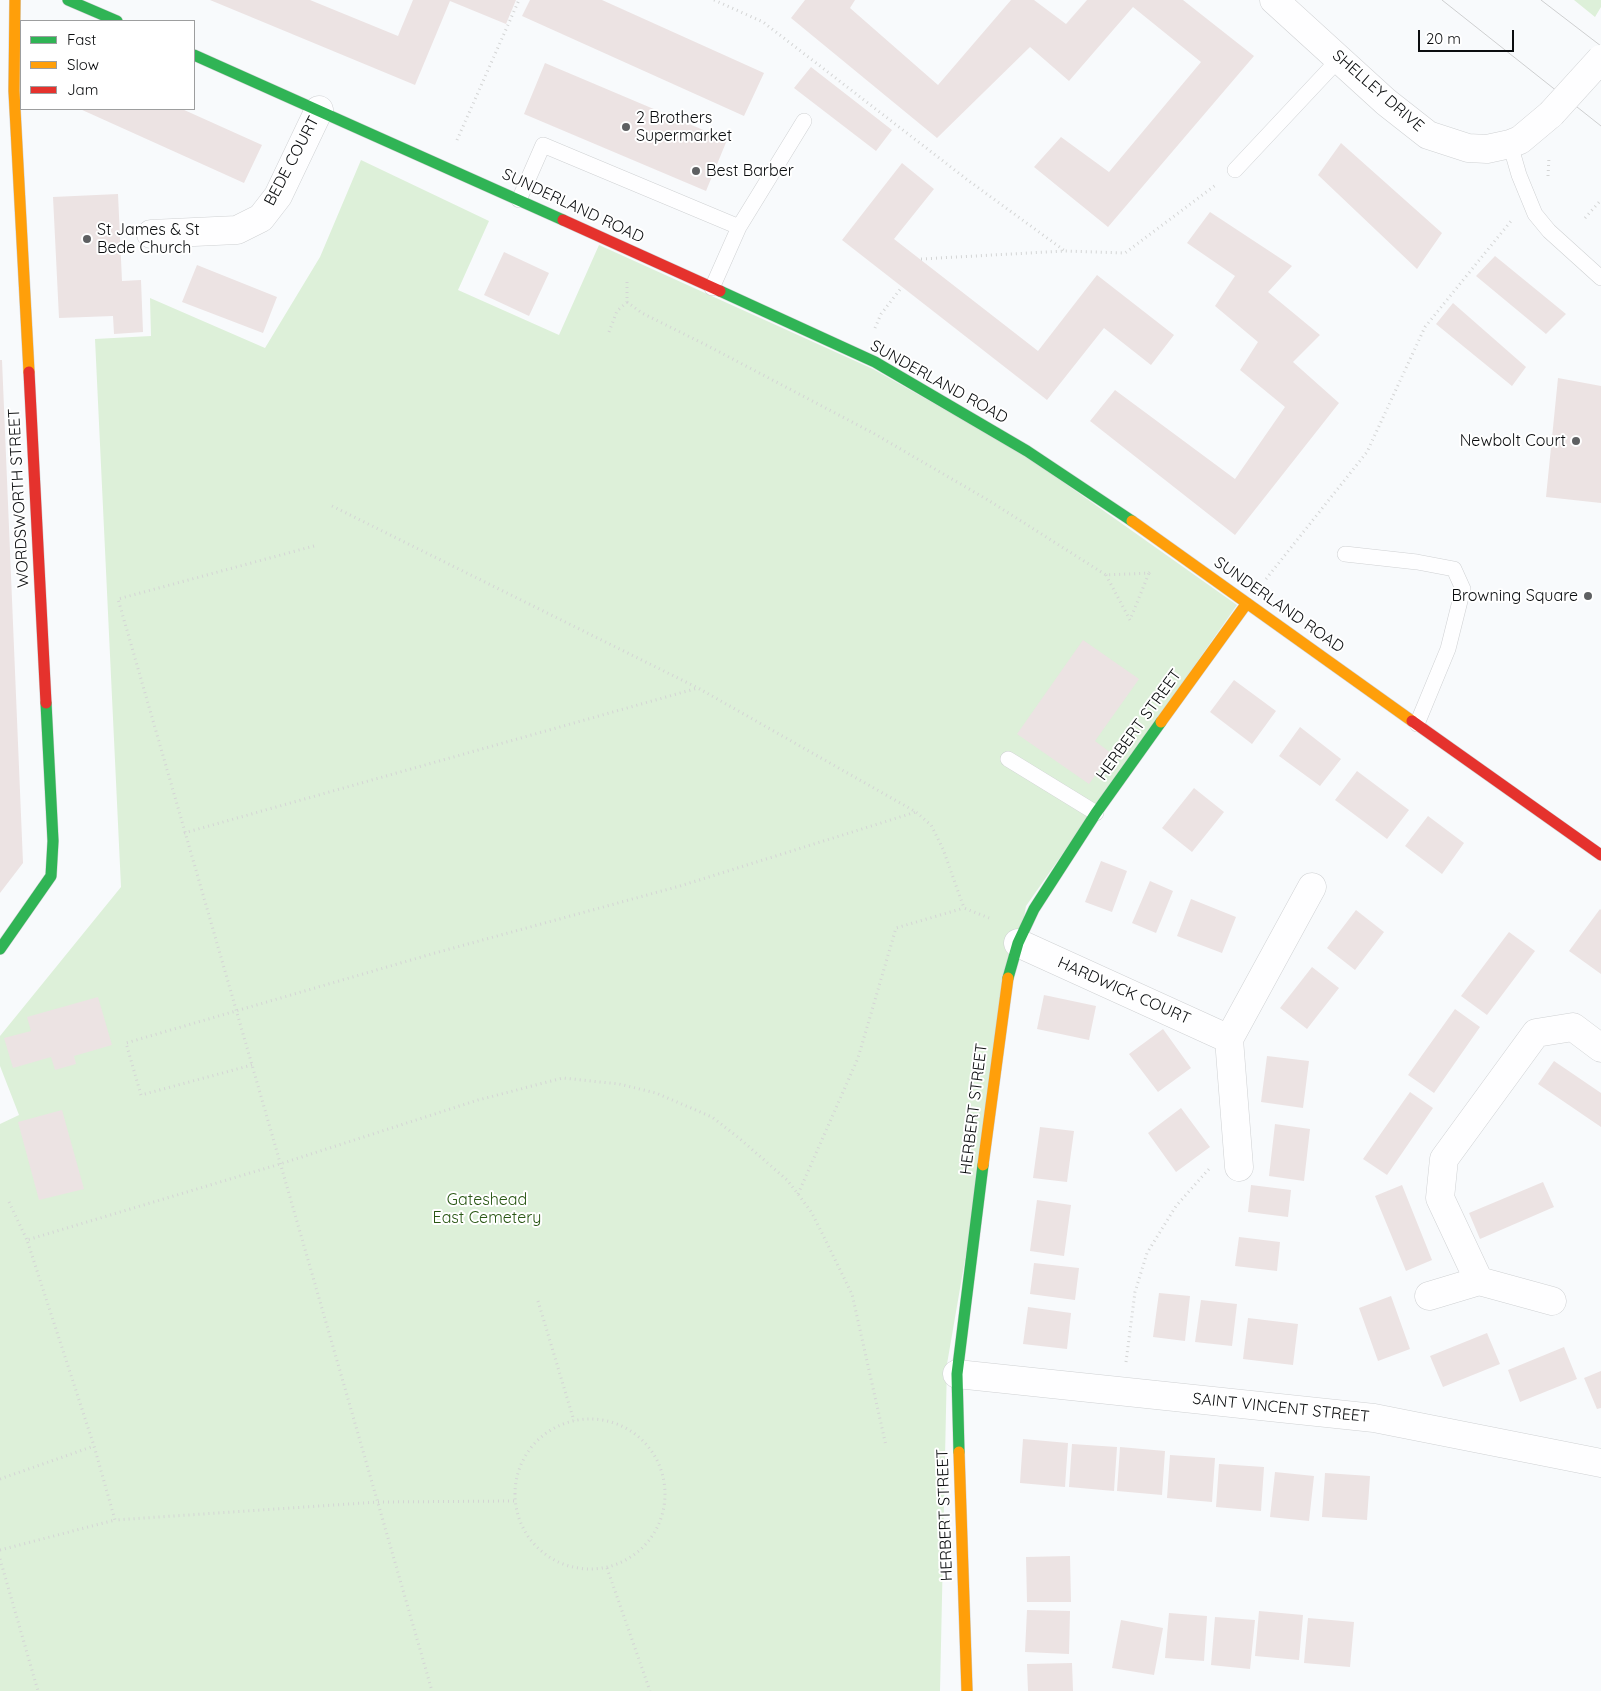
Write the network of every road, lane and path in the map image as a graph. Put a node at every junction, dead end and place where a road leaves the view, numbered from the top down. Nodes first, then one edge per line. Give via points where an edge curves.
1 (15, 0) edge
2 (68, 0) edge
3 (519, 0) edge
4 (714, 0) edge
5 (1274, 0) edge
6 (115, 20) edge
7 (195, 55) edge
8 (1340, 58) junction
9 (1601, 59) edge
10 (7, 88) edge
11 (319, 110) junction
12 (804, 121) dead end
13 (1510, 144) junction
14 (1552, 150) dead end
15 (446, 166) junction
16 (1235, 170) joint
17 (519, 200) junction
18 (1528, 200) junction
19 (1601, 200) edge
20 (1585, 218) dead end
21 (739, 227) junction
22 (151, 234) dead end
23 (627, 249) junction
24 (1065, 251) junction
25 (921, 259) dead end
26 (1601, 278) edge
27 (902, 287) dead end
28 (712, 288) junction
29 (627, 302) junction
30 (609, 332) dead end
31 (862, 356) junction
32 (332, 506) dead end
33 (314, 546) dead end
34 (1344, 554) dead end
35 (1154, 568) dead end
36 (1149, 573) junction
37 (1106, 575) junction
38 (1247, 603) junction
39 (698, 688) junction
40 (1417, 724) junction
41 (1008, 758) dead end
42 (916, 812) junction
43 (1096, 813) junction
44 (184, 833) junction
45 (1601, 855) edge
46 (1312, 886) dead end
47 (964, 908) junction
48 (989, 918) dead end
49 (1018, 943) junction
50 (0, 948) edge
51 (236, 1011) junction
52 (1229, 1039) junction
53 (1601, 1048) edge
54 (252, 1065) junction
55 (280, 1164) junction
56 (1239, 1167) joint
57 (798, 1194) junction
58 (8, 1202) dead end
59 (27, 1240) junction
60 (1479, 1281) junction
61 (1429, 1296) dead end
62 (538, 1301) dead end
63 (1552, 1301) dead end
64 (957, 1374) junction
65 (1123, 1391) junction
66 (574, 1421) junction
67 (94, 1446) junction
68 (886, 1446) dead end
69 (1601, 1463) edge
70 (0, 1479) edge
71 (514, 1501) junction
72 (378, 1502) junction
73 (115, 1520) junction
74 (0, 1550) edge
75 (0, 1559) edge
76 (607, 1568) junction
77 (38, 1691) edge
78 (432, 1691) edge
79 (650, 1691) edge
80 (967, 1691) edge

1 - 10 street, WORDSWORTH STREET
2 - 6 street
3 - 15 path
4 - 24 path via 763,22
5 - 8 street, SHELLEY DRIVE
7 - 11 street, SUNDERLAND ROAD
8 - 13 street, SHELLEY DRIVE via 1386,102 1428,135 1468,148 1487,150
8 - 16 lane
9 - 13 street, SHELLEY DRIVE, bridge via 1551,114 1520,140
10 - 50 street, WORDSWORTH STREET via 53,841 51,876
11 - 15 street, SUNDERLAND ROAD
11 - 22 street, BEDE COURT via 278,196 261,218 237,230
12 - 21 lane
13 - 18 lane
14 - 18 path via 1547,172 1549,183
15 - 17 street, SUNDERLAND ROAD
16 - 24 path via 1125,253
17 - 21 lane via 543,145
17 - 23 street, SUNDERLAND ROAD
18 - 26 lane via 1549,231
18 - 38 path via 1425,327 1367,452
19 - 20 path
21 - 28 lane
23 - 28 street, SUNDERLAND ROAD
23 - 29 path
24 - 25 path
27 - 31 path via 881,314
28 - 31 street, SUNDERLAND ROAD
29 - 30 path via 617,311
29 - 37 path via 642,313 873,433 988,500
31 - 38 street, SUNDERLAND ROAD via 1027,450
32 - 39 path
33 - 44 path via 118,599
34 - 40 lane via 1454,569 1463,589 1450,640
35 - 36 path
36 - 37 path
36 - 37 path via 1130,620
38 - 40 street, SUNDERLAND ROAD
38 - 43 street, HERBERT STREET
39 - 42 path
39 - 44 path
40 - 45 street, SUNDERLAND ROAD
41 - 43 lane
42 - 47 path via 931,826 944,849
42 - 51 path via 680,886
43 - 49 street, HERBERT STREET via 1034,908
44 - 51 path
46 - 52 street
47 - 48 path
47 - 57 path via 896,928 858,1058
49 - 52 street, HARDWICK COURT
49 - 64 street, HERBERT STREET via 1010,973 994,1076
51 - 54 path
51 - 54 path via 126,1043 141,1095
52 - 56 street
53 - 60 street via 1573,1027 1536,1033 1444,1159 1440,1198
54 - 55 path
55 - 57 path via 478,1100 563,1078 619,1084 656,1093 712,1117 787,1180
55 - 59 path
55 - 72 path
56 - 65 path via 1207,1169 1176,1206 1147,1253 1135,1292
57 - 68 path via 812,1213 852,1294
58 - 59 path
59 - 67 path
60 - 61 street
60 - 63 street
62 - 66 path
64 - 65 street, SAINT VINCENT STREET
64 - 80 street, HERBERT STREET
65 - 69 street, SAINT VINCENT STREET via 1374,1418
66 - 71 path via 554,1427 530,1447 514,1487
66 - 76 path via 585,1418 618,1423 643,1439 661,1464 667,1498 660,1526 637,1554
67 - 70 path
67 - 73 path
71 - 72 path
71 - 76 path via 529,1540 548,1558 571,1568
72 - 73 path
72 - 78 path
73 - 74 path
75 - 77 path
76 - 79 path

